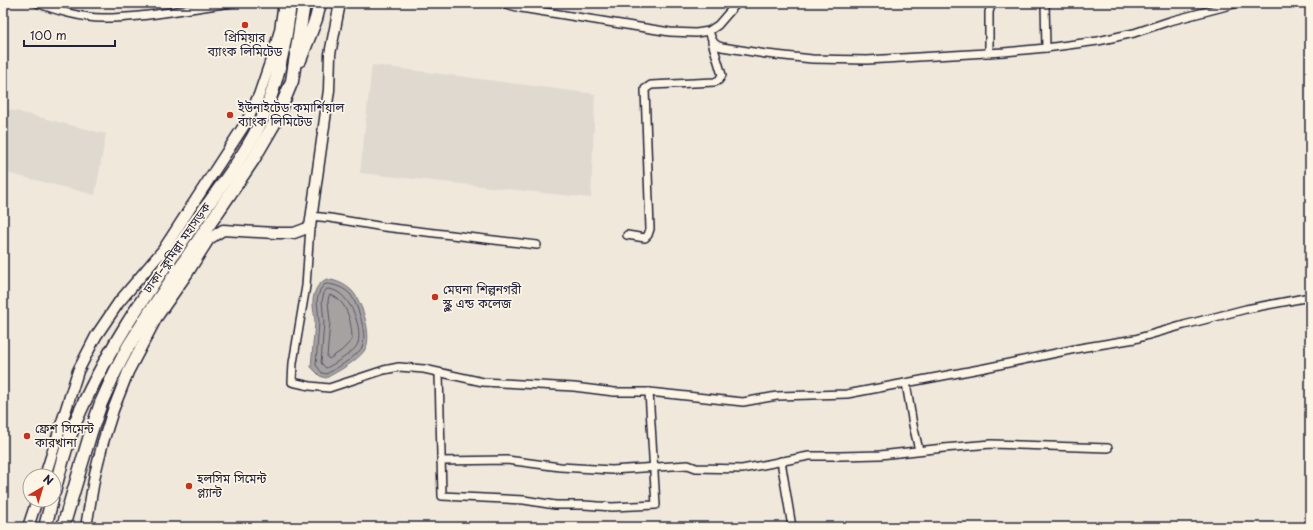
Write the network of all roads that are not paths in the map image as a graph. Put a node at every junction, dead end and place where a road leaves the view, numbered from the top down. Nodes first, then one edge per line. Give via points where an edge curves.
1 (36, 3) edge
2 (233, 3) edge
3 (284, 3) edge
4 (290, 3) edge
5 (304, 3) edge
6 (320, 3) edge
7 (340, 3) edge
8 (502, 3) edge
9 (737, 3) edge
10 (992, 3) edge
11 (1045, 3) edge
12 (1238, 3) edge
13 (217, 4) edge
14 (709, 32) junction
15 (712, 42) junction
16 (1046, 48) junction
17 (989, 53) junction
18 (292, 81) junction
19 (311, 221) junction
20 (626, 235) dead end
21 (537, 244) dead end
22 (1310, 297) edge
23 (439, 373) junction
24 (906, 383) junction
25 (649, 392) junction
26 (1108, 448) dead end
27 (919, 450) junction
28 (441, 461) junction
29 (782, 461) junction
30 (48, 468) edge
31 (61, 468) edge
32 (654, 468) junction
33 (34, 508) edge
34 (50, 508) edge
35 (28, 527) edge
36 (45, 527) edge
37 (63, 527) edge
38 (86, 527) edge
39 (792, 527) edge

1 - 13 street via 69,13 101,18 142,16
2 - 13 street
3 - 30 street via 274,51 248,121 164,250 119,302 96,336 78,371
4 - 31 highway, ঢাকা–কুমিল্লা মহাসড়ক via 287,33 278,72 263,117 243,153 117,339 74,423
5 - 18 highway, ঢাকা–কুমিল্লা মহাসড়ক
6 - 18 highway, ঢাকা–কুমিল্লা মহাসড়ক
7 - 19 street via 330,54 329,90
8 - 14 street via 670,32
9 - 14 street
10 - 17 street via 989,12
11 - 16 street
12 - 16 street via 1170,21 1134,34
14 - 15 street
15 - 17 street via 717,46 812,59 867,60
15 - 20 street via 722,75 719,80 648,86 645,89 650,229 645,238
16 - 17 street
18 - 37 highway, ঢাকা–কুমিল্লা মহাসড়ক via 274,124 253,160 153,307 115,372 91,432
19 - 21 street via 330,218
19 - 23 street via 306,286 292,382 329,388 399,367
19 - 38 street via 294,232 276,234 223,230 209,239 157,317 128,372 103,442
22 - 24 street via 1246,309 1135,339
23 - 25 street via 483,382 614,392
23 - 28 street
24 - 25 street via 847,394 777,396 743,402
24 - 27 street
25 - 32 street
26 - 27 street via 991,444
27 - 29 street via 880,455 809,456
28 - 32 street via 507,460 612,470
28 - 32 street via 442,496 612,507 656,504
29 - 32 street via 742,469 696,468 688,465
29 - 39 street
33 - 35 street
34 - 36 highway

